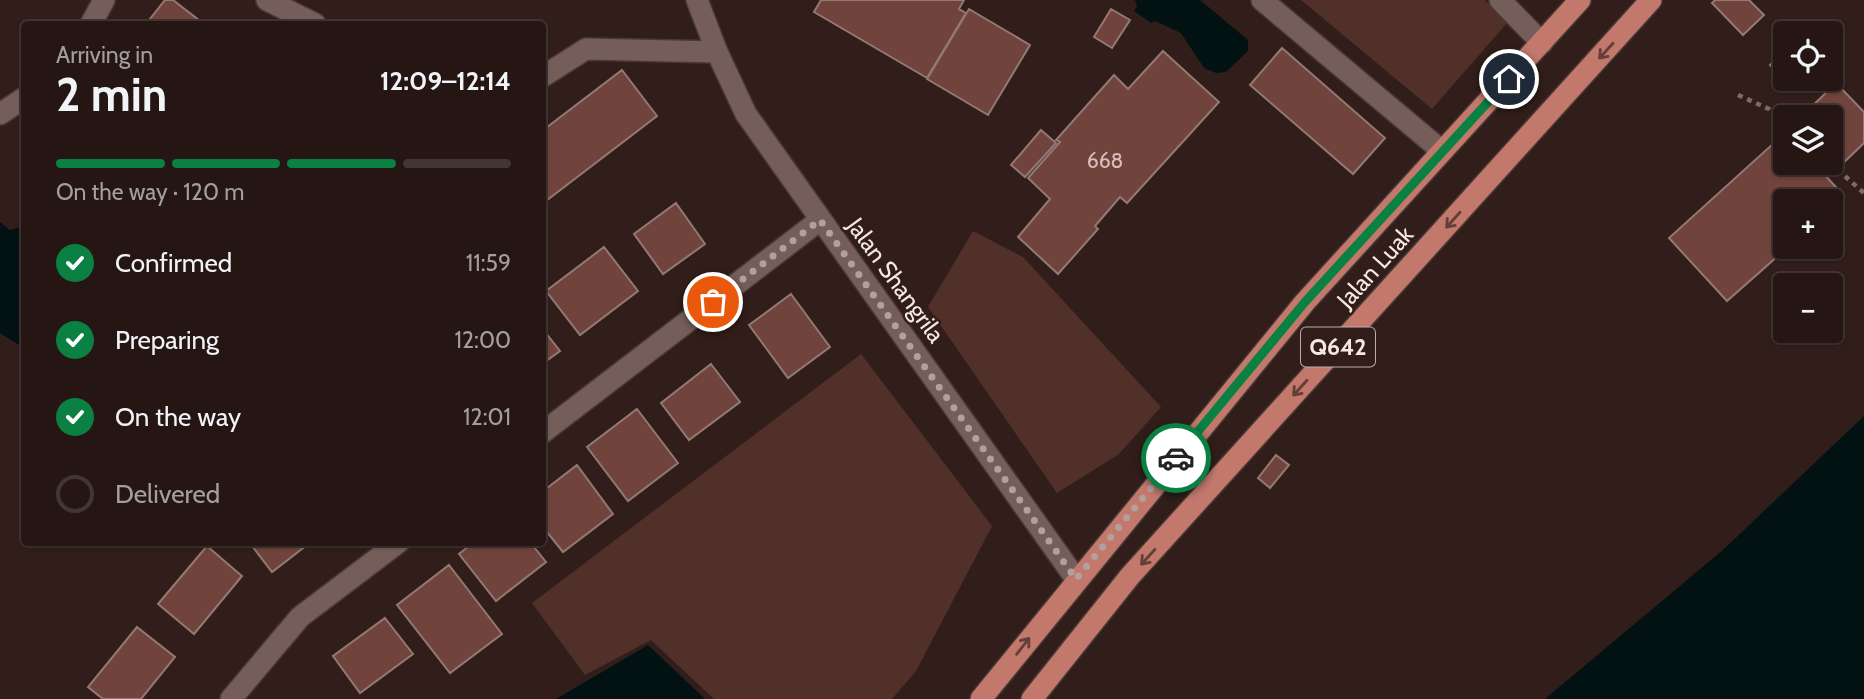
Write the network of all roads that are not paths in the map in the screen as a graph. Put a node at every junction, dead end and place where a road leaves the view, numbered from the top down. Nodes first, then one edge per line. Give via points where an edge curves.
1 (104, 0) edge
2 (267, 0) edge
3 (1262, 0) edge
4 (1500, 0) edge
5 (1580, 0) edge
6 (1651, 0) edge
7 (702, 3) edge
8 (93, 21) edge
9 (309, 21) edge
10 (1542, 43) junction
11 (717, 52) junction
12 (546, 74) edge
13 (21, 100) edge
14 (0, 114) edge
15 (1442, 151) junction
16 (820, 220) junction
17 (546, 430) edge
18 (395, 546) edge
19 (1076, 579) junction
20 (230, 699) edge
21 (981, 699) edge
22 (1032, 699) edge

1 - 8 street
2 - 9 street
3 - 15 street
4 - 10 street
5 - 10 main road, Jalan Luak / Q642
6 -> 22 main road, Jalan Luak / Q642 via 1130,576
7 - 11 street, Jalan Shangrila
10 - 15 main road, Jalan Luak / Q642
11 - 12 street via 586,49
11 - 16 street, Jalan Shangrila via 746,114
13 - 14 street
15 - 19 main road, Jalan Luak / Q642 via 1305,302
16 - 17 street
16 - 19 street, Jalan Shangrila
18 - 20 street via 300,617
21 -> 19 main road, Jalan Luak / Q642

